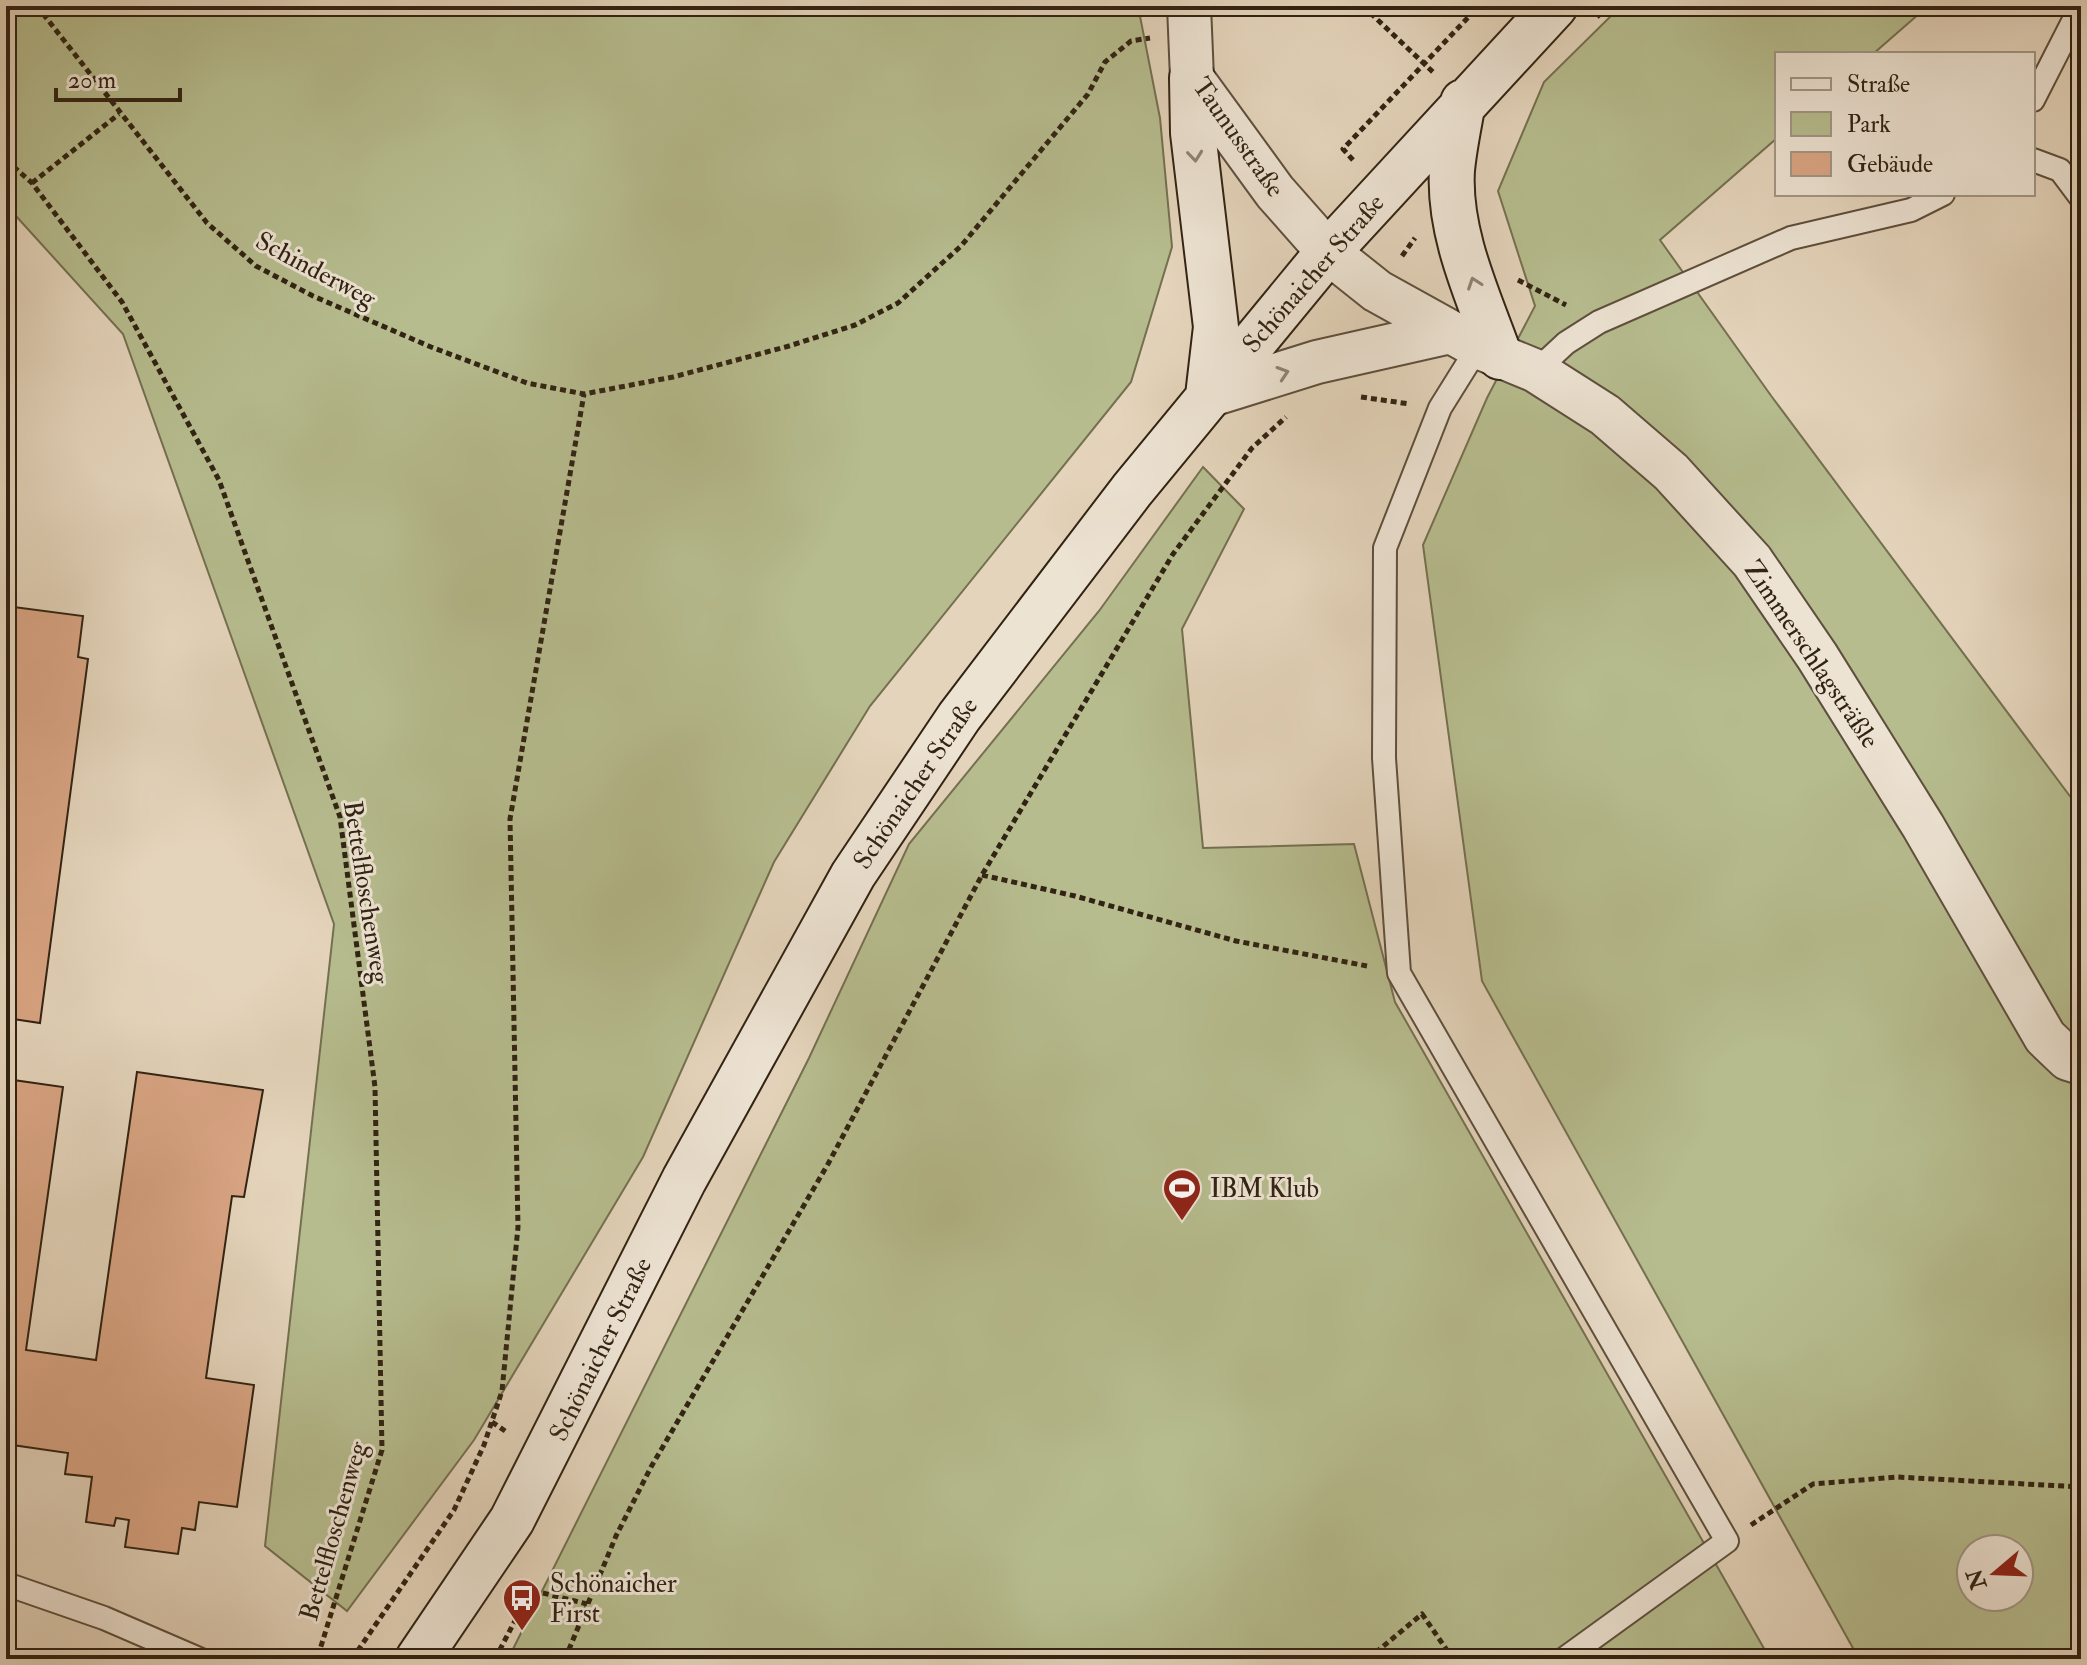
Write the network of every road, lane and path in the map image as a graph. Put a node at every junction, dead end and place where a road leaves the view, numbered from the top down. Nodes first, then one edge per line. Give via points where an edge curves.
1 (37, 6) edge
2 (1363, 6) edge
3 (1382, 6) edge
4 (1479, 6) edge
5 (1555, 6) edge
6 (2081, 6) edge
7 (1374, 14) junction
8 (1190, 19) edge
9 (1192, 78) junction
10 (2035, 96) edge
11 (1463, 102) junction
12 (119, 114) junction
13 (6, 160) edge
14 (2035, 161) edge
15 (32, 183) junction
16 (1939, 196) edge
17 (2081, 198) edge
18 (1328, 252) junction
19 (1511, 277) dead end
20 (1599, 322) junction
21 (1491, 352) junction
22 (584, 394) junction
23 (1208, 396) junction
24 (1353, 397) dead end
25 (1440, 408) junction
26 (1294, 409) dead end
27 (982, 875) junction
28 (1399, 973) junction
29 (2081, 1063) edge
30 (2081, 1487) edge
31 (1727, 1541) junction
32 (6, 1584) edge
33 (587, 1604) junction
34 (199, 1659) edge
35 (317, 1659) edge
36 (352, 1659) edge
37 (418, 1659) edge
38 (495, 1659) edge
39 (565, 1659) edge
40 (1368, 1659) edge
41 (1453, 1659) edge
42 (1564, 1659) edge

1 - 12 path, Schinderweg
2 - 7 path
3 - 7 path
4 - 7 path via 1424,64
5 - 11 main road, Schönaicher Straße
6 - 10 lane
8 - 9 street, Taunusstraße
8 - 22 path via 1131,41 1105,62 1088,94 961,246 898,303 855,325 789,346
9 - 18 street, Taunusstraße via 1275,192
9 -> 23 main road via 1193,133 1216,327
11 - 18 main road, Schönaicher Straße
21 -> 11 main road via 1453,207 1452,170
12 - 15 path
12 - 22 path, Schinderweg via 207,223 256,266 431,347 527,383
13 - 15 path, Bettelfloschenweg
14 - 17 lane via 2060,170
15 - 35 path, Bettelfloschenweg via 122,302 219,480 340,817 375,1087 382,1450
16 - 20 lane via 1911,210 1791,238
18 - 21 street, Zimmerschlagsträßle via 1377,291
18 - 23 main road, Schönaicher Straße
19 - 20 path
20 - 21 lane via 1566,343
23 -> 21 street via 1317,362
21 - 25 lane
21 - 29 street, Zimmerschlagsträßle via 1605,415 1671,472 1752,561 1923,826 2045,1037 2068,1059
22 - 36 path via 510,819 518,1227 502,1391 454,1510
23 - 37 main road, Schönaicher Straße via 1005,655 853,875 684,1180 512,1520
24 - 25 path
25 - 28 lane via 1385,548 1384,758
26 - 27 path via 1252,448 1173,554
27 - 28 path via 1236,941
27 - 33 path via 828,1164 651,1467
28 - 31 lane
30 - 31 path via 1897,1477 1813,1484
31 - 42 lane
32 - 34 lane
33 - 38 path via 531,1590
33 - 39 path
40 - 41 path via 1422,1614

